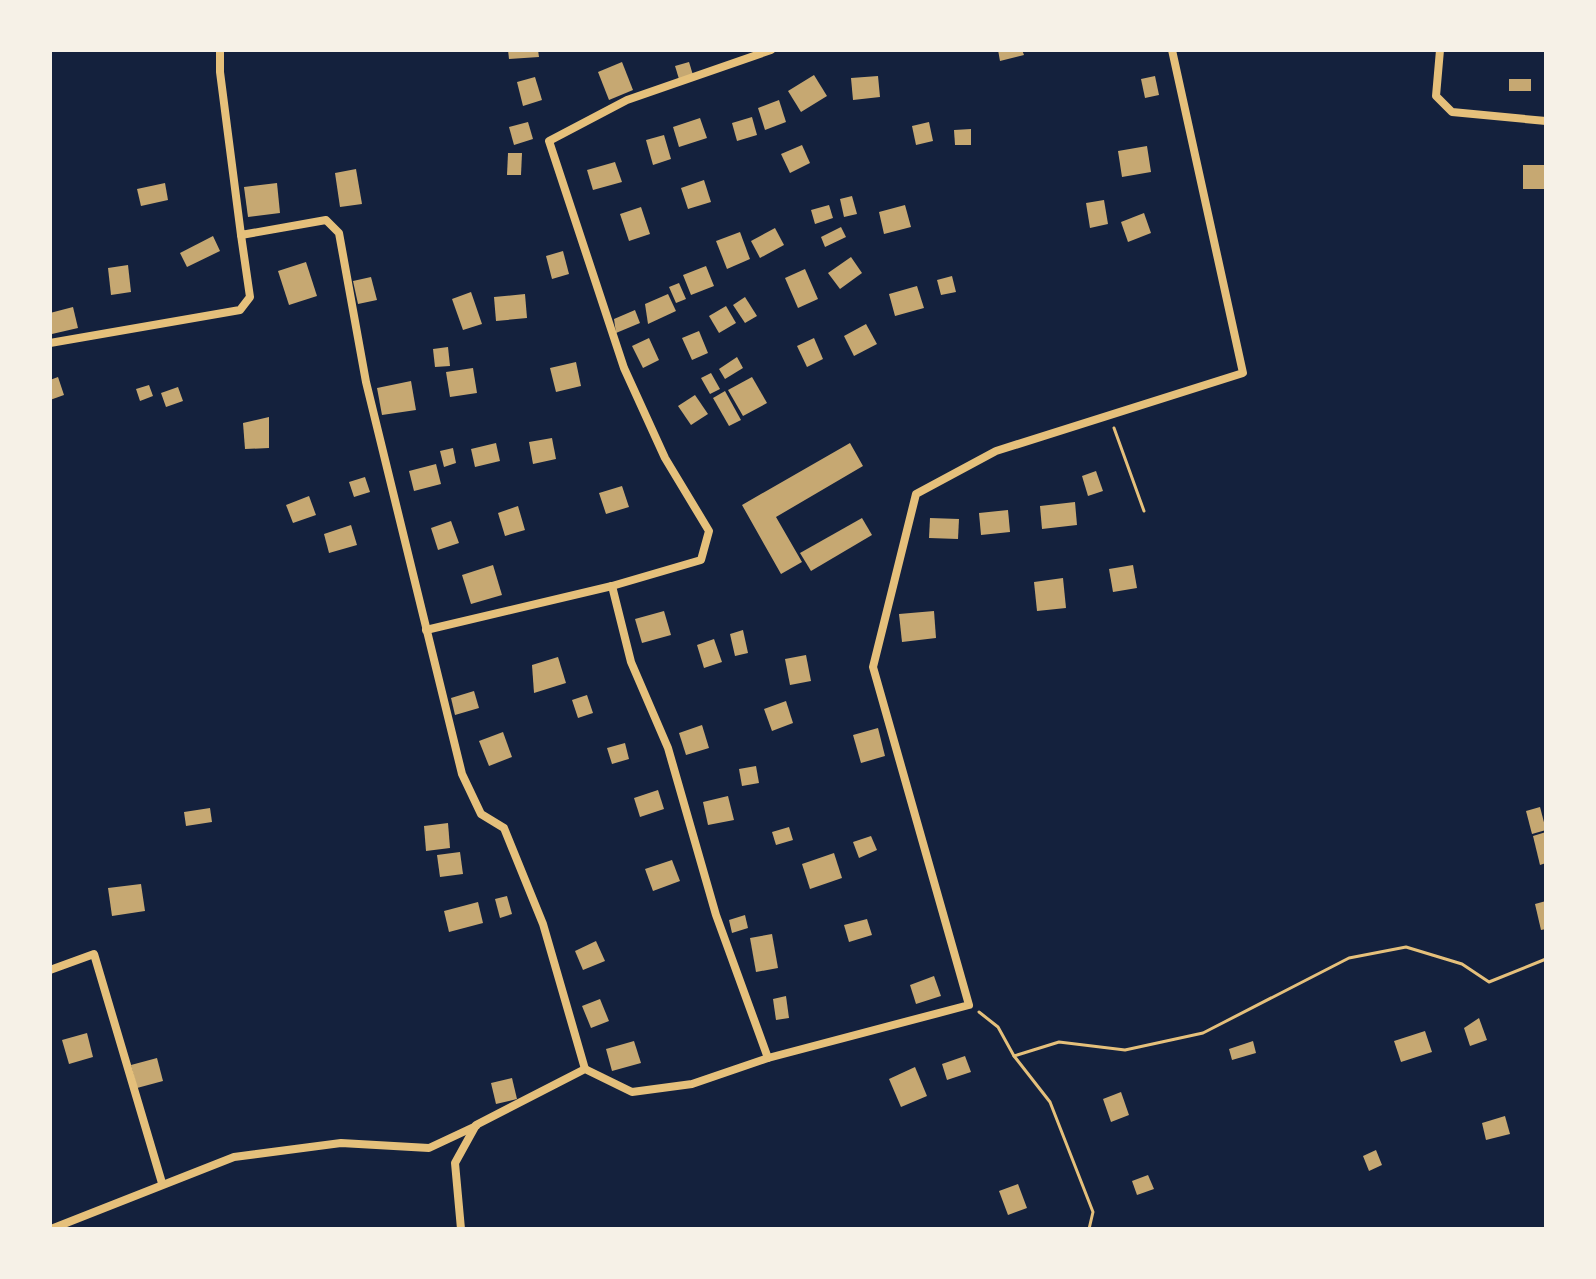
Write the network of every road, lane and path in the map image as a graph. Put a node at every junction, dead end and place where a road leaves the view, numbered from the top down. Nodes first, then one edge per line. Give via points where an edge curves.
1 (220, 50) edge
2 (771, 50) edge
3 (1172, 50) edge
4 (1440, 50) edge
5 (1546, 121) edge
6 (241, 235) junction
7 (50, 343) edge
8 (1109, 415) junction
9 (1144, 511) dead end
10 (612, 586) junction
11 (426, 630) junction
12 (1546, 959) edge
13 (50, 970) edge
14 (969, 1005) junction
15 (1014, 1056) junction
16 (768, 1058) junction
17 (585, 1069) junction
18 (476, 1125) junction
19 (162, 1183) junction
20 (51, 1229) edge
21 (461, 1229) edge
22 (1089, 1229) edge

1 - 6 street
2 - 10 street via 627,100 549,141 624,368 665,458 709,531 701,560
3 - 8 street via 1243,373
4 - 5 street via 1436,96 1452,112
6 - 7 street via 250,297 240,310
6 - 11 street via 326,220 339,233 366,382
8 - 9 path
8 - 14 street via 996,451 916,494 873,667
10 - 11 street
10 - 16 street via 631,662 668,748 716,915
11 - 17 street via 462,774 481,814 504,828 543,924
12 - 15 path via 1489,982 1462,964 1406,947 1349,958 1203,1033 1125,1050 1059,1042
13 - 19 street via 94,954
14 - 15 path via 998,1027
14 - 16 street
15 - 22 path via 1050,1102 1093,1212
16 - 17 street via 692,1084 632,1092
17 - 18 street
18 - 19 street via 429,1148 341,1143 234,1157
18 - 21 street via 455,1163
19 - 20 street

